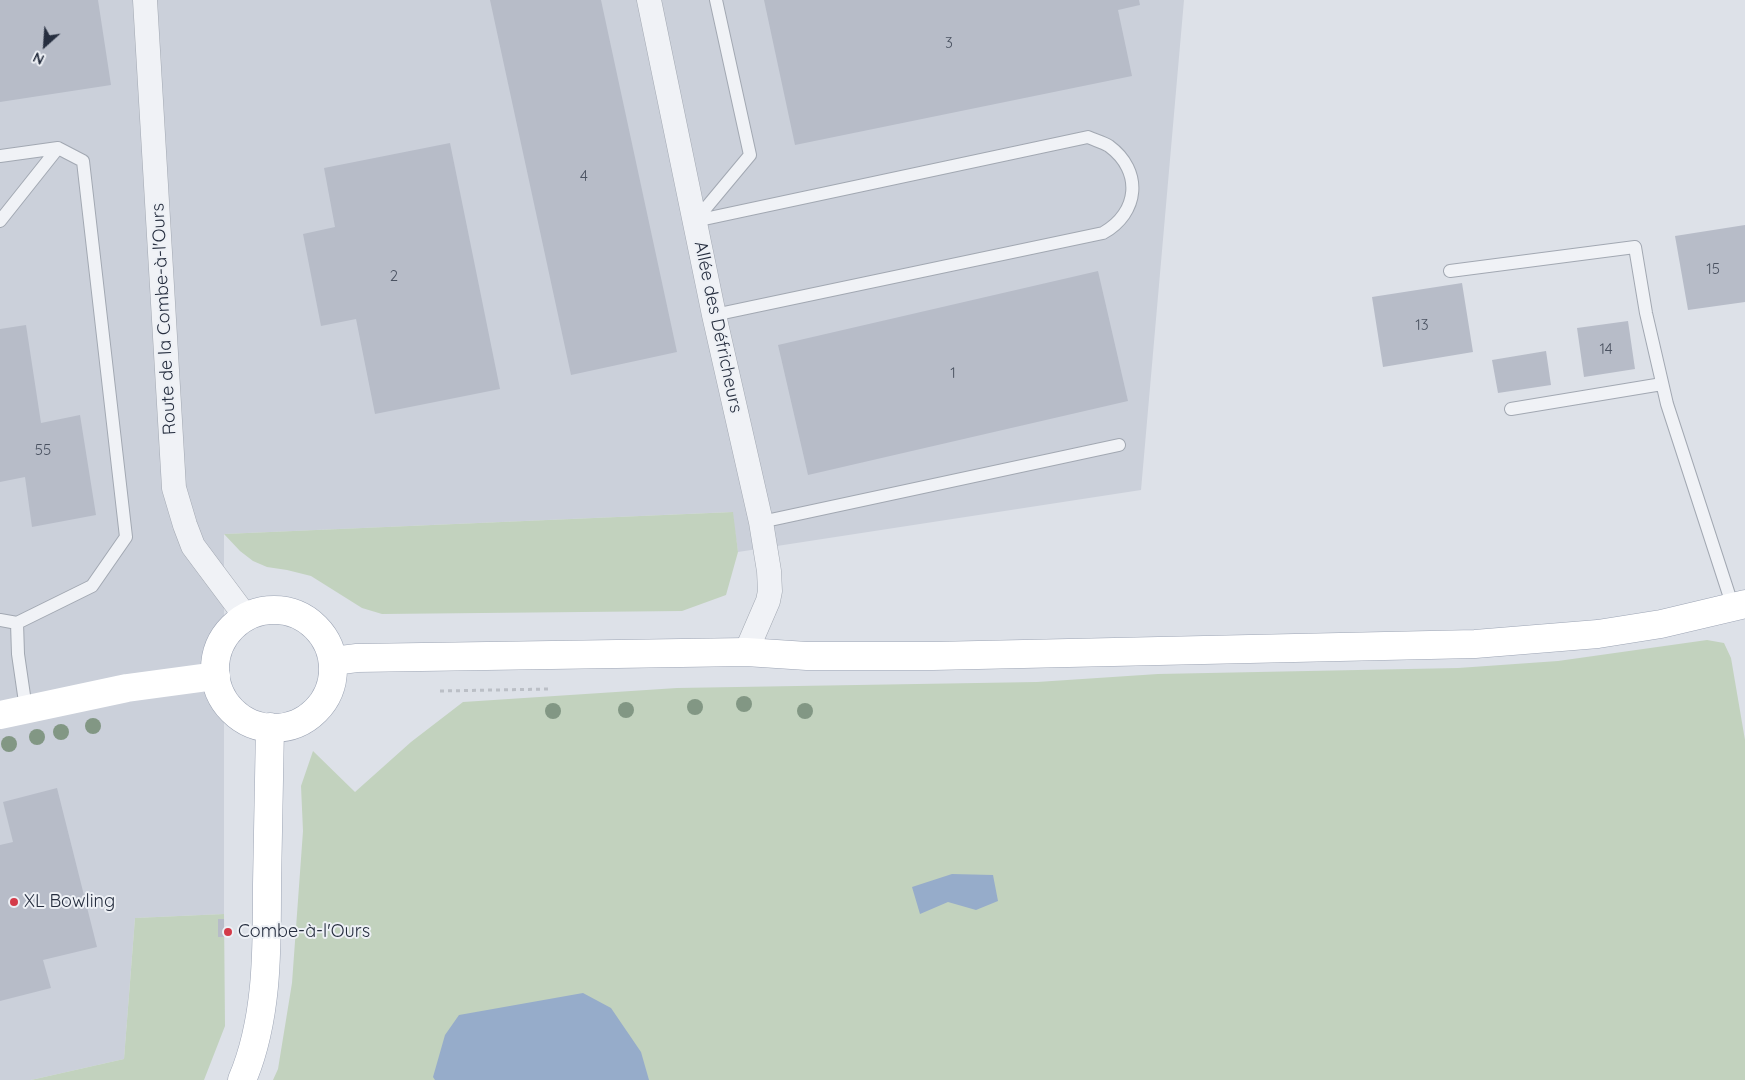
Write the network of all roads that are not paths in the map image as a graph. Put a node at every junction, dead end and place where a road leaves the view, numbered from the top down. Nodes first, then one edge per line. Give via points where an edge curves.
1 (145, 0) edge
2 (648, 0) edge
3 (716, 0) edge
4 (58, 148) junction
5 (0, 156) edge
6 (0, 221) edge
7 (695, 221) junction
8 (1450, 271) dead end
9 (714, 315) junction
10 (1662, 384) junction
11 (1511, 409) dead end
12 (1119, 445) dead end
13 (761, 522) junction
14 (1739, 606) edge
15 (246, 617) junction
16 (0, 620) edge
17 (17, 623) junction
18 (746, 652) junction
19 (333, 661) junction
20 (216, 676) junction
21 (13, 712) edge
22 (270, 727) junction
23 (244, 1076) edge

1 - 15 street, Route de la Combe-à-l'Ours via 174,488 194,546
2 - 7 street, Allée des Défricheurs
3 - 7 lane via 750,154
4 - 5 lane
4 - 6 lane
4 - 17 lane via 83,161 126,537 92,586
7 - 9 street, Allée des Défricheurs
7 - 9 lane via 1088,137 1109,146 1122,159 1132,180 1133,192 1126,213 1103,233
8 - 10 lane via 1635,247
9 - 13 street, Allée des Défricheurs
10 - 11 lane
10 - 14 lane
12 - 13 lane
13 - 18 street, Allée des Défricheurs via 770,591
14 - 18 main road via 1598,634 1475,644 933,656 807,656
15 - 19 main road via 261,611 293,612 320,631
15 - 20 main road via 230,630 219,648
16 - 17 lane
17 - 21 lane
18 - 19 main road via 427,656
19 - 22 main road via 327,695 317,709 304,720
20 - 21 main road via 127,688
20 - 22 main road via 225,701 234,711 256,725
22 - 23 main road via 266,952 257,1032

